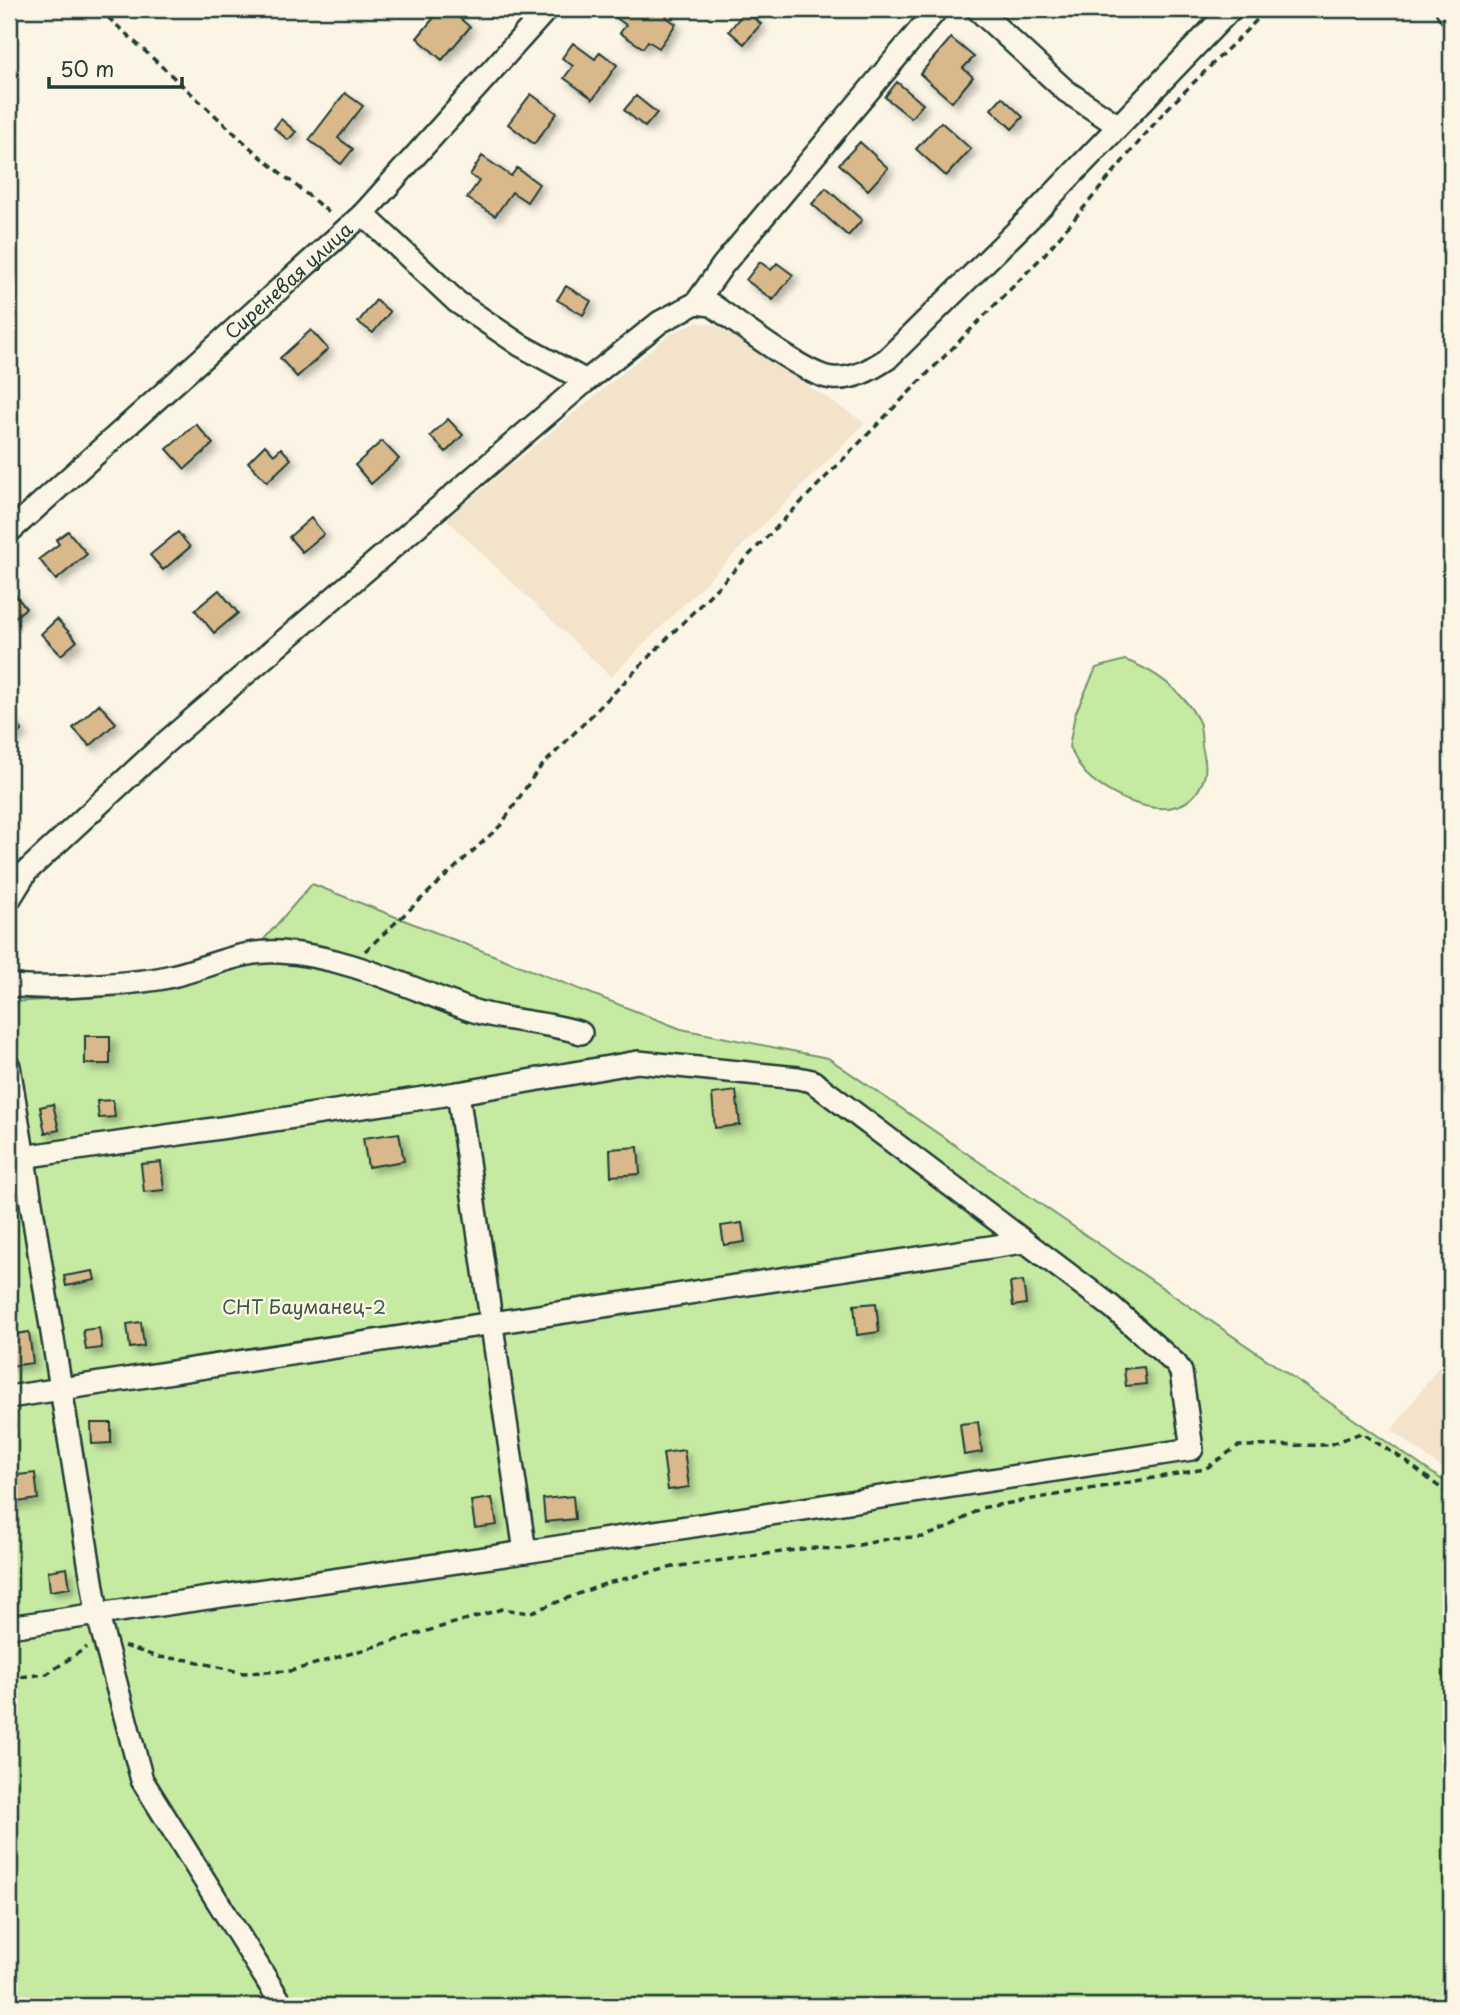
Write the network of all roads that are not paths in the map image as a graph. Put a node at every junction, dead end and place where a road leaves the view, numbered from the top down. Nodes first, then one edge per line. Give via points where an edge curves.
1 (547, 9) edge
2 (937, 9) edge
3 (977, 9) edge
4 (1231, 9) edge
5 (1447, 9) edge
6 (1451, 15) edge
7 (1117, 125) junction
8 (355, 221) junction
9 (696, 303) junction
10 (586, 381) junction
11 (9, 533) edge
12 (9, 900) edge
13 (9, 984) edge
14 (582, 1033) dead end
15 (9, 1066) edge
16 (458, 1093) junction
17 (16, 1158) edge
18 (1023, 1242) junction
19 (494, 1325) junction
20 (61, 1389) junction
21 (9, 1397) edge
22 (525, 1552) junction
23 (97, 1612) junction
24 (9, 1626) edge
25 (283, 2006) edge

1 - 8 street, Сиреневая улица
2 - 9 street
3 - 7 street via 1066,91
4 - 7 street
5 - 6 street
7 - 9 street via 1037,211 887,359 867,372 828,378 712,306
8 - 10 street via 457,302 520,345
8 - 11 street, Сиреневая улица
9 - 10 street via 660,322
10 - 12 street via 165,743 27,871
13 - 14 street via 33,989 170,977 230,958 279,952 380,975 468,1009
15 - 17 street
16 - 17 street
16 - 18 street via 638,1062 811,1081
16 - 19 street
17 - 20 street
18 - 19 street
18 - 22 street via 1112,1307 1176,1364 1192,1449
19 - 20 street
19 - 22 street
20 - 21 street
20 - 23 street
22 - 23 street
23 - 24 street
23 - 25 street via 142,1780

